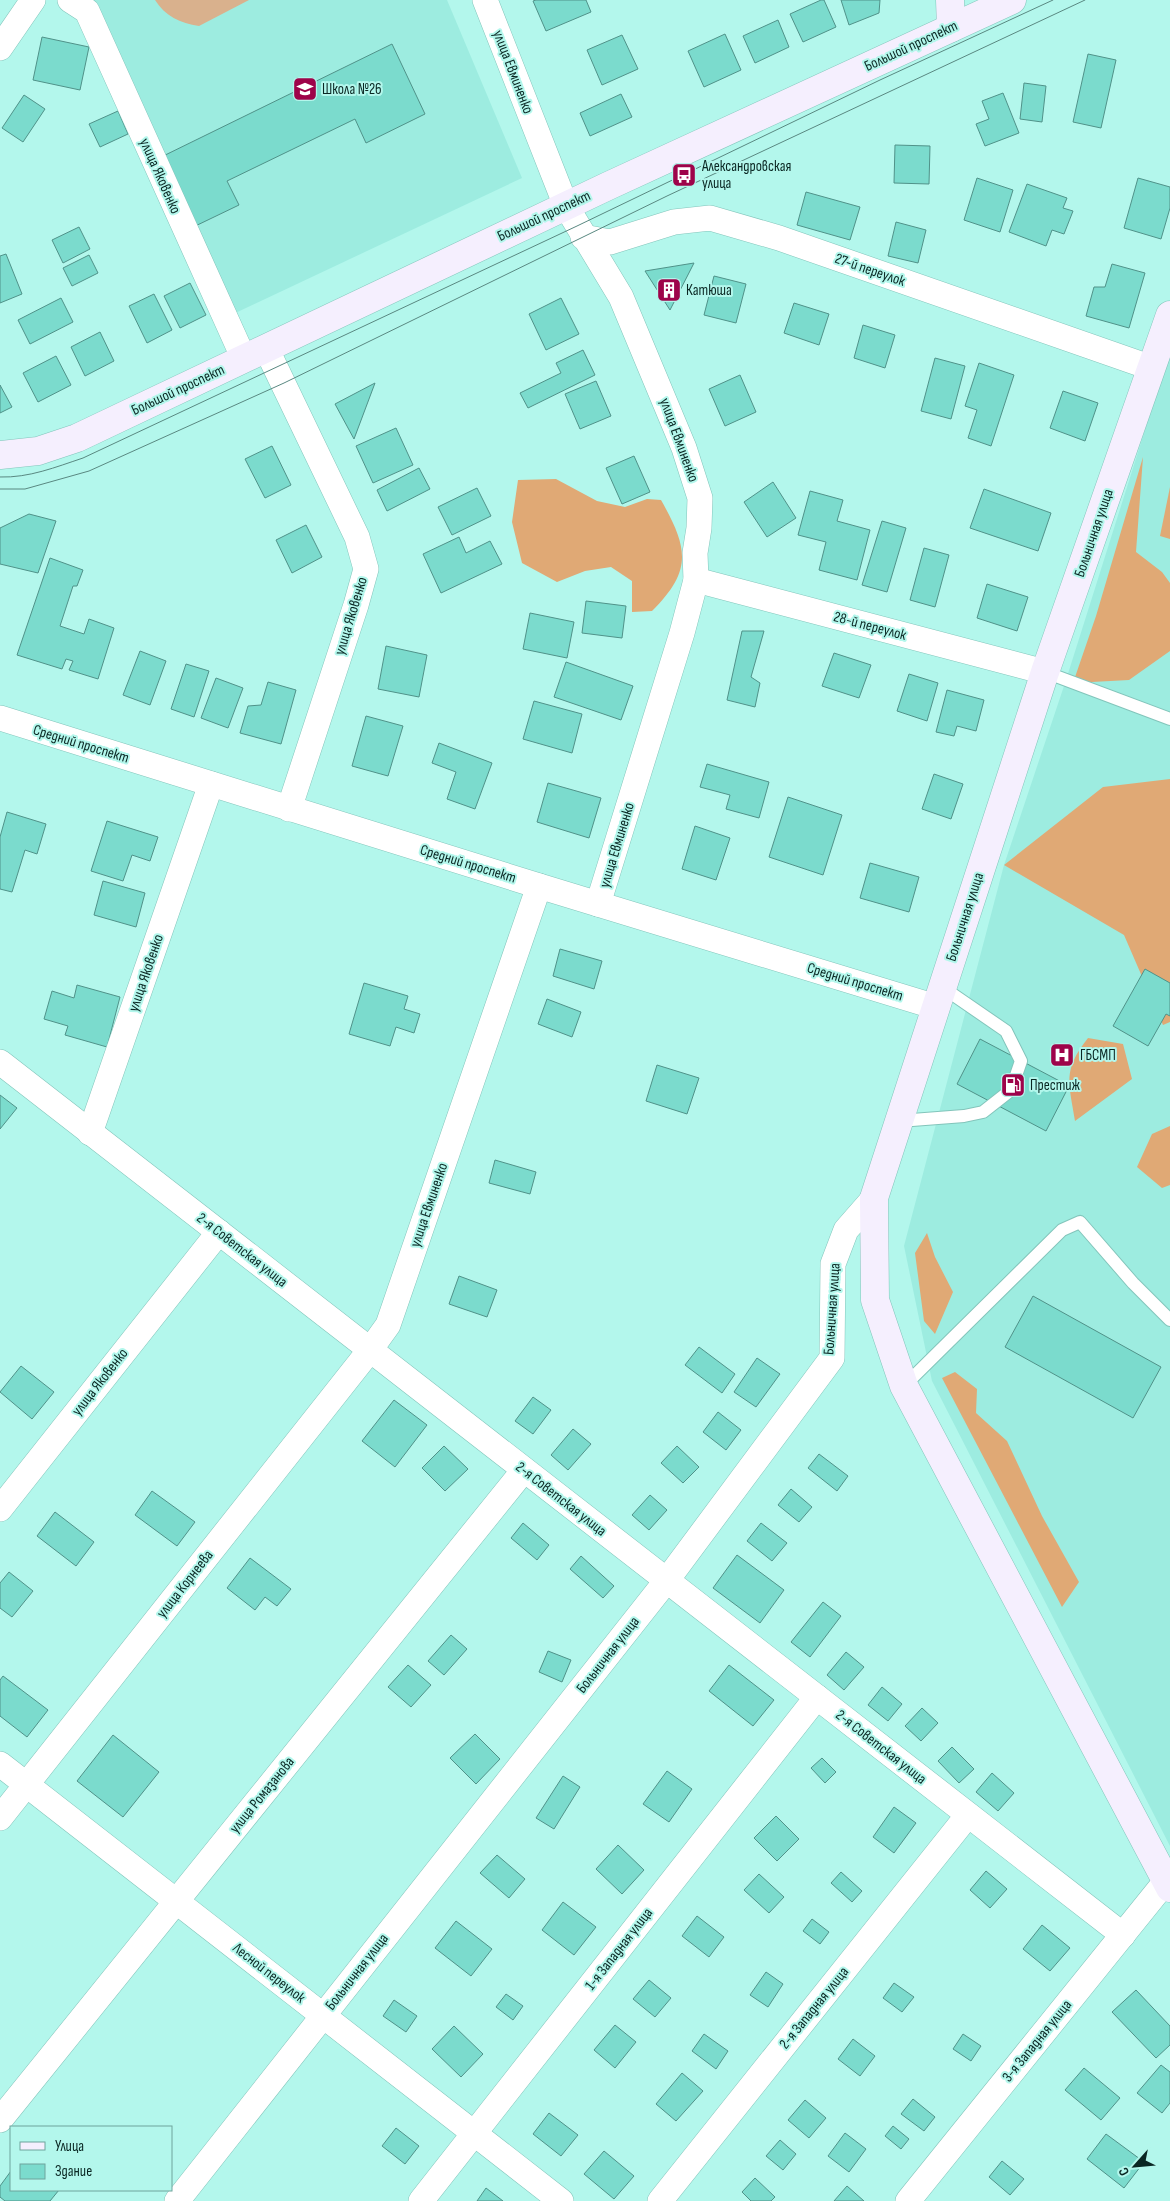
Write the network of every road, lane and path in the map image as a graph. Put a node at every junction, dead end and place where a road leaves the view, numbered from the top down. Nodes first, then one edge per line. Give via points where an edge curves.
1 (33, 0) edge
2 (70, 0) edge
3 (485, 0) edge
4 (950, 0) edge
5 (1012, 0) edge
6 (951, 28) junction
7 (0, 48) edge
8 (566, 206) junction
9 (583, 237) junction
10 (1170, 315) edge
11 (255, 353) junction
12 (1152, 368) junction
13 (0, 456) edge
14 (696, 580) junction
15 (1045, 672) junction
16 (0, 718) edge
17 (1170, 719) edge
18 (210, 784) junction
19 (289, 809) junction
20 (539, 886) junction
21 (598, 904) junction
22 (939, 997) junction
23 (0, 1062) edge
24 (899, 1122) junction
25 (90, 1133) junction
26 (874, 1198) junction
27 (219, 1232) junction
28 (1170, 1320) edge
29 (370, 1350) junction
30 (904, 1386) junction
31 (524, 1470) junction
32 (0, 1508) edge
33 (667, 1580) junction
34 (817, 1698) junction
35 (0, 1764) edge
36 (27, 1785) junction
37 (968, 1815) junction
38 (0, 1818) edge
39 (1168, 1884) edge
40 (176, 1901) junction
41 (1123, 1935) junction
42 (323, 2016) junction
43 (0, 2120) edge
44 (474, 2134) junction
45 (177, 2201) edge
46 (422, 2201) edge
47 (561, 2201) edge
48 (660, 2201) edge
49 (908, 2201) edge

1 - 7 street
2 - 11 street, улица Яковенко via 87,11
3 - 8 street, улица Евминенко
4 - 6 main road
5 - 6 main road, Большой проспект
6 - 8 main road, Большой проспект
8 - 9 street, улица Евминенко
8 - 11 main road, Большой проспект
9 - 12 street, 27-й переулок via 610,242 674,222 710,218 779,238
9 - 14 street, улица Евминенко via 621,297 684,448 700,498
10 - 12 main road, Больничная улица
11 - 13 main road, Большой проспект via 77,438 38,451
11 - 19 street, улица Яковенко via 356,537 366,569
12 - 15 main road, Больничная улица
14 - 15 street, 28-й переулок
14 - 21 street, улица Евминенко
15 - 17 lane
15 - 22 main road, Больничная улица
16 - 18 street, Средний проспект
18 - 19 street, Средний проспект
18 - 25 street, улица Яковенко
19 - 20 street, Средний проспект
20 - 21 street, Средний проспект
20 - 29 street, улица Евминенко via 388,1325
21 - 22 street, Средний проспект
22 - 24 main road, Больничная улица
22 - 24 lane via 1006,1031 1021,1061 1011,1090 983,1112
23 - 25 street, 2-я Советская улица
24 - 26 main road, Больничная улица
25 - 27 street, 2-я Советская улица
26 - 30 main road via 875,1300
26 - 33 street, Больничная улица via 846,1230 833,1264 832,1358
27 - 29 street, 2-я Советская улица
27 - 32 street, улица Яковенко
28 - 30 lane via 1080,1222 1062,1230
29 - 31 street, 2-я Советская улица
29 - 36 street, улица Корнеева
30 - 39 main road
31 - 33 street, 2-я Советская улица
31 - 40 street, улица Ромазанова
33 - 34 street, 2-я Советская улица
33 - 42 street, Больничная улица
34 - 37 street, 2-я Советская улица
34 - 44 street, 1-я Западная улица
35 - 36 street, Лесной переулок
36 - 38 street, улица Корнеева
36 - 40 street, Лесной переулок
37 - 41 street, 2-я Советская улица
37 - 48 street, 2-я Западная улица
39 - 41 street, 3-я Западная улица
40 - 42 street, Лесной переулок
40 - 43 street, улица Ромазанова
41 - 49 street, 3-я Западная улица
42 - 44 street, Лесной переулок
42 - 45 street, Больничная улица
44 - 46 street, 1-я Западная улица
44 - 47 street, Лесной переулок

